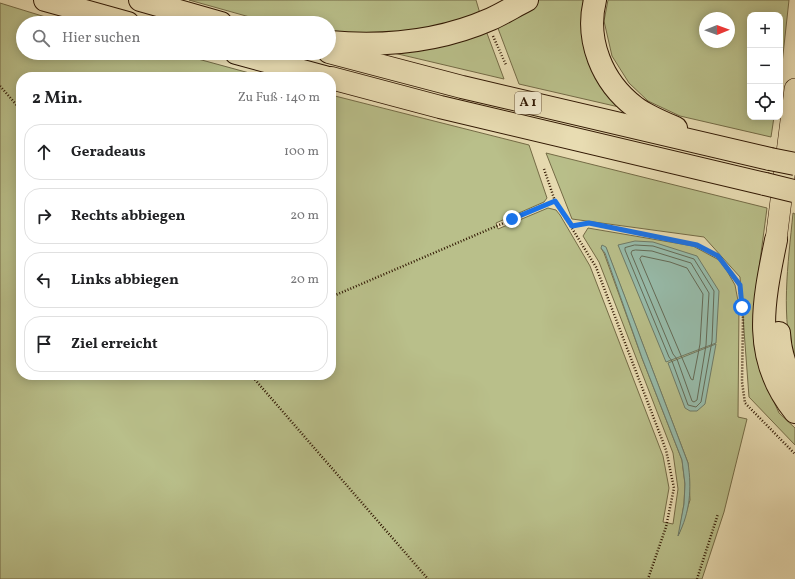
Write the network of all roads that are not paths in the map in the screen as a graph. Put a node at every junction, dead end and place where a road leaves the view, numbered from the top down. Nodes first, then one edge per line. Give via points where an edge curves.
1 (45, 0) edge
2 (140, 0) edge
3 (527, 0) edge
4 (595, 0) edge
5 (103, 16) edge
6 (196, 16) edge
7 (336, 43) edge
8 (336, 54) edge
9 (262, 60) edge
10 (306, 72) edge
11 (336, 79) edge
12 (795, 89) edge
13 (727, 150) junction
14 (795, 164) edge
15 (794, 191) edge
16 (776, 240) junction
17 (795, 386) edge
18 (795, 412) edge

1 - 5 highway
2 - 6 highway
3 - 7 highway via 491,19 455,32 404,42
4 - 13 highway via 595,50 605,72 618,91 635,107 655,119
8 - 13 highway, A 1 via 462,87
9 - 10 highway
11 - 15 highway, A 1, bridge via 440,107
12 - 16 main road
13 - 14 highway, A 1, bridge
16 - 17 highway via 779,341 788,374
16 - 18 highway via 766,288 766,352 770,371 778,388

